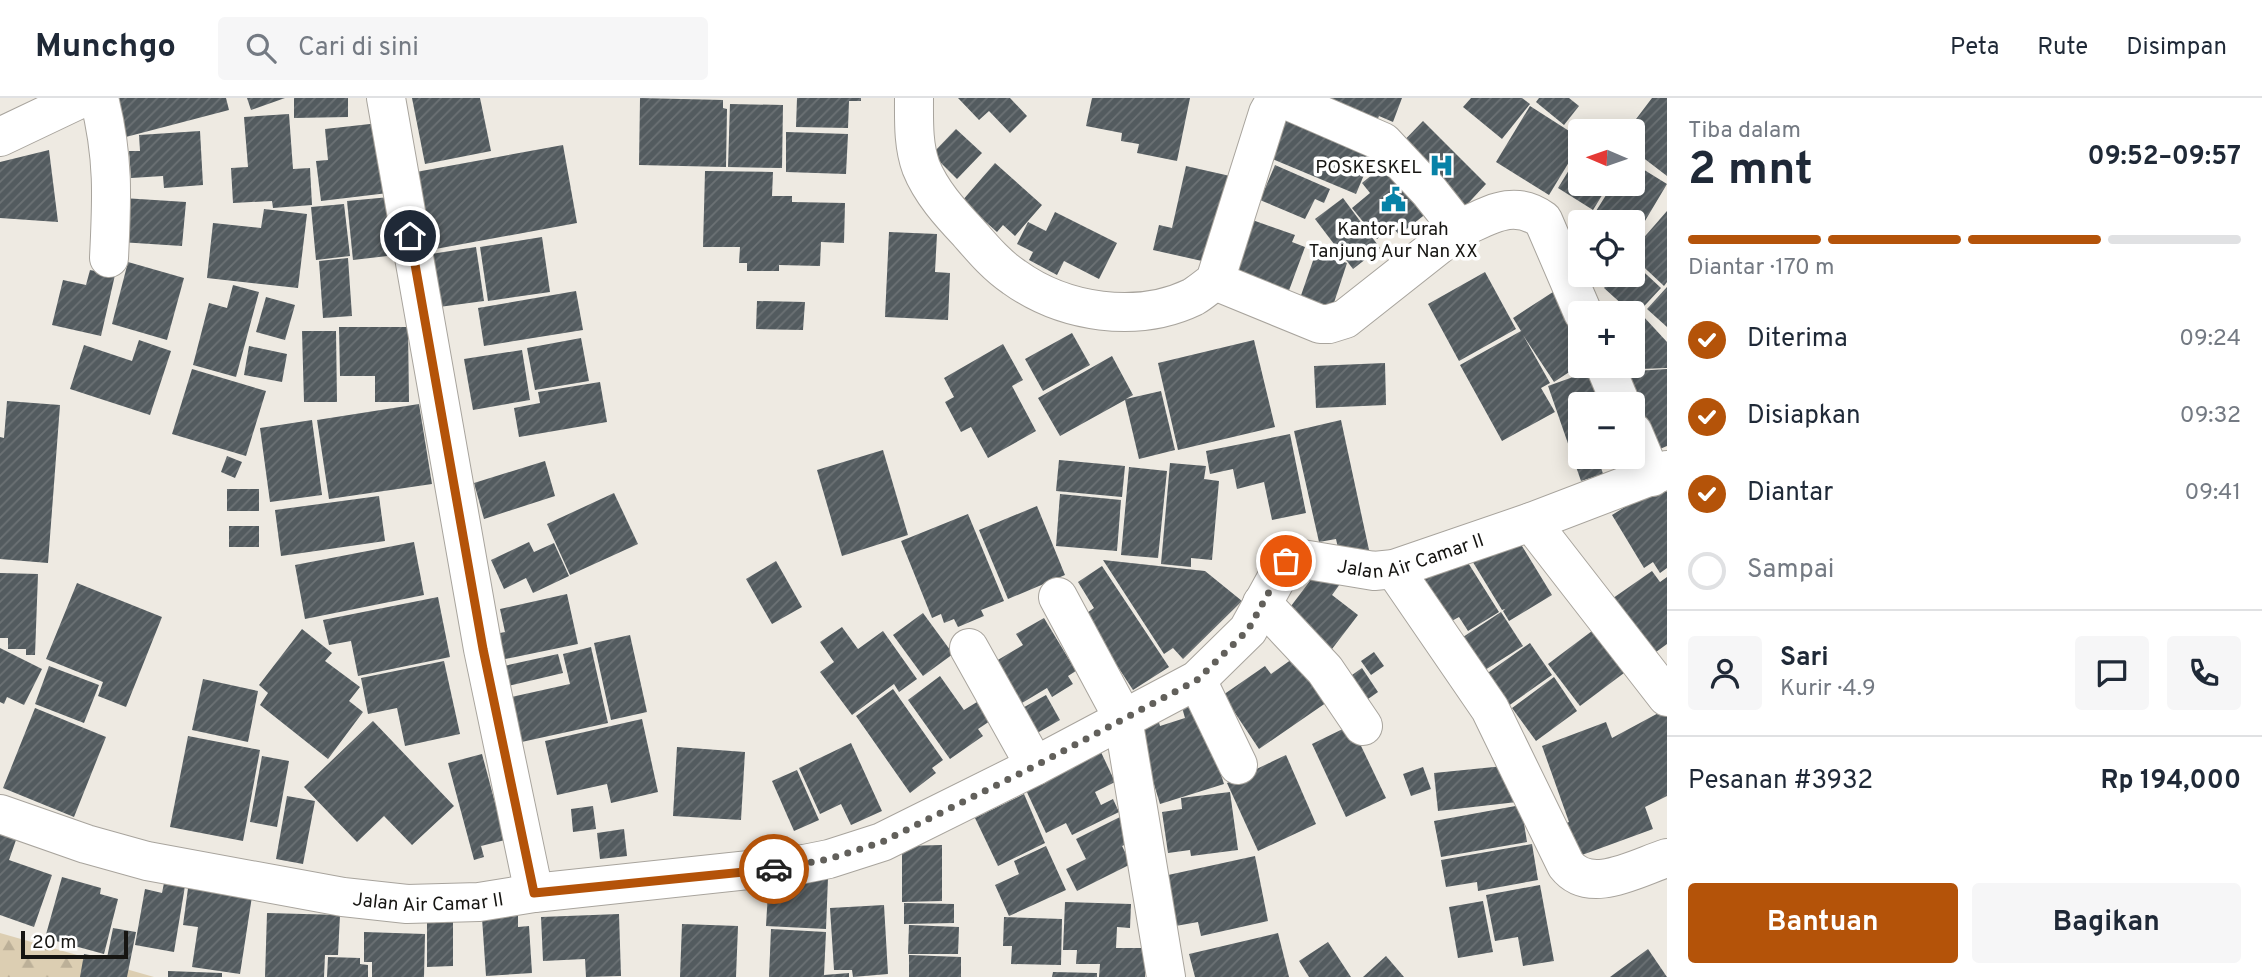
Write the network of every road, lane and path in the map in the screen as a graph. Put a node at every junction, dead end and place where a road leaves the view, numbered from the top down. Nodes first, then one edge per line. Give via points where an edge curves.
1 (82, 98) edge
2 (99, 98) edge
3 (386, 98) edge
4 (914, 98) edge
5 (0, 137) edge
6 (1459, 229) junction
7 (109, 258) dead end
8 (1215, 281) junction
9 (1578, 301) edge
10 (1645, 451) edge
11 (1659, 474) edge
12 (1531, 522) junction
13 (1394, 569) junction
14 (1058, 597) dead end
15 (1262, 603) junction
16 (969, 648) dead end
17 (1197, 680) junction
18 (1667, 697) edge
19 (1123, 718) junction
20 (1363, 726) dead end
21 (1238, 765) dead end
22 (1035, 766) junction
23 (0, 814) edge
24 (1667, 858) edge
25 (534, 893) junction
26 (1166, 977) edge

1 - 5 street
2 - 7 street via 112,172
3 - 25 street via 483,649
4 - 8 street via 916,148 930,185 990,257 1014,278 1074,307 1111,312 1167,306 1194,296
6 - 8 street via 1345,319 1329,324
6 - 8 street via 1383,142 1278,100 1268,113
6 - 9 street via 1512,209 1534,213 1543,220
10 - 11 street
11 - 12 street, Jalan Air Camar II
12 - 13 street, Jalan Air Camar II
12 - 18 street
13 - 15 street, Jalan Air Camar II via 1291,559
13 - 24 street via 1490,709 1572,873 1591,880 1605,878
14 - 19 street
15 - 17 street, Jalan Air Camar II via 1248,630
15 - 20 street via 1325,670
16 - 22 street
17 - 19 street, Jalan Air Camar II
17 - 21 street
19 - 22 street, Jalan Air Camar II
19 - 26 street
22 - 25 street, Jalan Air Camar II via 882,842 829,859 776,869
23 - 25 street, Jalan Air Camar II via 115,853 343,897 440,904

